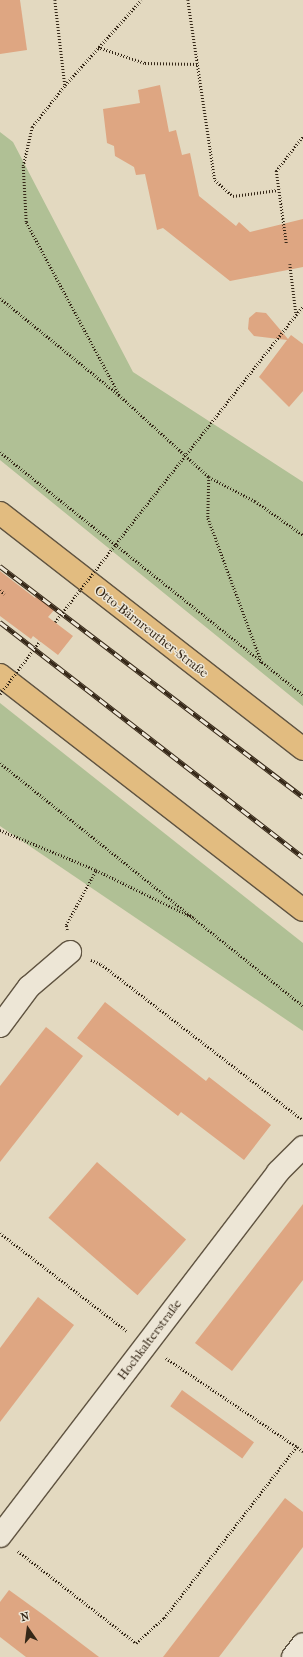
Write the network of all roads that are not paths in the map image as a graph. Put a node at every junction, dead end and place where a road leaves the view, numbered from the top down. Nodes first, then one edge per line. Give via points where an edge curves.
1 (0, 513) edge
2 (0, 674) edge
3 (303, 749) edge
4 (303, 910) edge
5 (70, 952) road end
6 (0, 1026) edge
7 (303, 1147) edge
8 (6, 1541) edge
9 (303, 1644) edge
10 (293, 1657) edge

1 - 3 main road, Otto-Bärnreuther-Straße
2 - 4 main road
5 - 6 street via 29,987
7 - 8 street, Hochkalterstraße via 278,1172 146,1345
9 - 10 street

